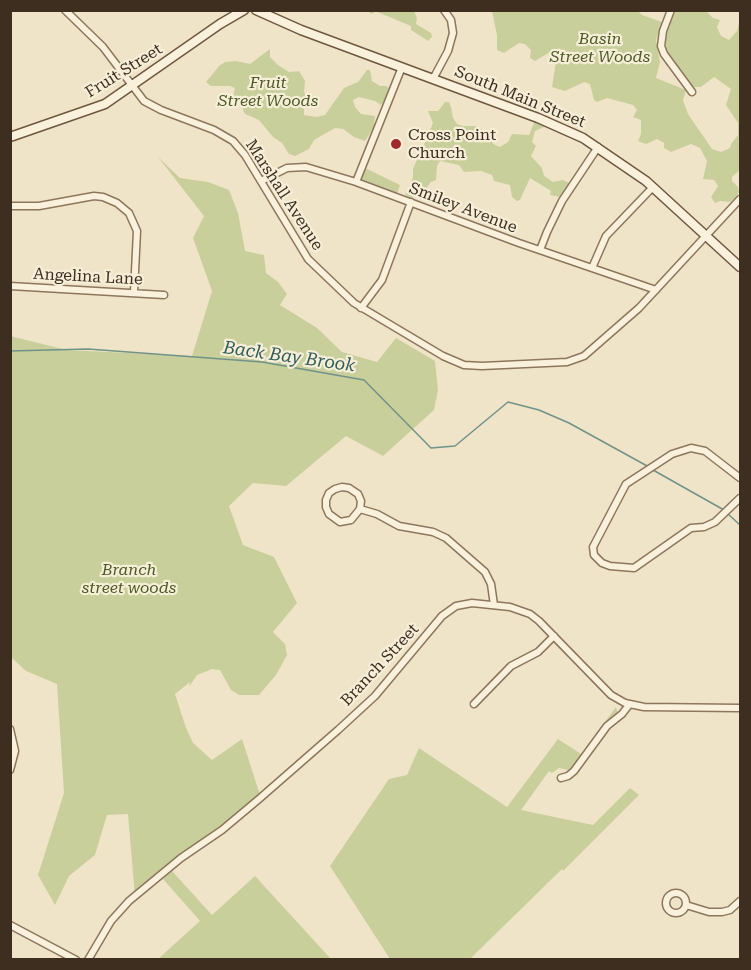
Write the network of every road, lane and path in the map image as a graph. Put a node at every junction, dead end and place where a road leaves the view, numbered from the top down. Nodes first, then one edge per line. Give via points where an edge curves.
1 (65, 10) edge
2 (244, 10) edge
3 (256, 10) edge
4 (444, 10) edge
5 (671, 10) edge
6 (402, 67) junction
7 (433, 79) junction
8 (132, 86) junction
9 (692, 92) dead end
10 (10, 137) edge
11 (598, 147) junction
12 (261, 181) junction
13 (356, 182) junction
14 (653, 187) junction
15 (741, 199) edge
16 (411, 202) junction
17 (10, 206) edge
18 (707, 235) junction
19 (540, 250) junction
20 (741, 267) edge
21 (592, 268) junction
22 (10, 286) edge
23 (656, 290) junction
24 (134, 292) junction
25 (164, 295) dead end
26 (361, 308) junction
27 (741, 478) edge
28 (741, 498) edge
29 (360, 509) junction
30 (494, 605) junction
31 (554, 636) junction
32 (474, 704) dead end
33 (629, 705) junction
34 (741, 708) edge
35 (10, 729) edge
36 (10, 770) edge
37 (561, 778) dead end
38 (741, 901) edge
39 (686, 905) dead end
40 (10, 925) edge
41 (76, 960) edge
42 (88, 960) edge

1 - 8 street, Marshall Avenue via 103,47
2 - 8 main road, Fruit Street
3 - 6 main road, South Main Street
4 - 7 street via 453,33
5 - 9 street via 661,46
6 - 7 main road, South Main Street
6 - 13 street
7 - 11 main road, South Main Street via 545,121
8 - 10 main road, Fruit Street via 95,108
8 - 12 street, Marshall Avenue via 151,105 233,141
11 - 14 main road, South Main Street
11 - 19 street via 562,201
12 - 13 street, Smiley Avenue via 287,168 306,167
12 - 26 street, Marshall Avenue via 308,259
13 - 16 street, Smiley Avenue
14 - 18 main road, South Main Street
14 - 21 street via 606,236
15 - 18 street, Marshall Avenue
16 - 19 street, Smiley Avenue
16 - 26 street via 382,280
17 - 24 street via 39,206 94,196 117,203 129,213 137,231
18 - 20 main road, South Main Street
18 - 23 street, Marshall Avenue
19 - 21 street, Smiley Avenue
21 - 23 street, Smiley Avenue
22 - 24 street, Angelina Lane
23 - 26 street, Marshall Avenue via 592,351 567,362 464,365
24 - 25 street, Angelina Lane
27 - 28 street via 705,451 691,448 672,454 626,484 593,547 594,555 602,562 638,567 691,528 709,525
29 - 29 street via 358,494 342,486 329,493 326,500 328,514 340,522 351,520
29 - 30 street via 399,526 446,538 485,572
30 - 31 street, Branch Street via 530,614
30 - 42 street, Branch Street via 463,604 446,613 375,696 338,730 222,830 181,858 122,908
31 - 32 street via 538,652 511,666
31 - 33 street, Branch Street via 611,695
33 - 34 street
33 - 37 street via 574,771
35 - 36 street via 15,751
38 - 39 street via 722,912
40 - 41 street

